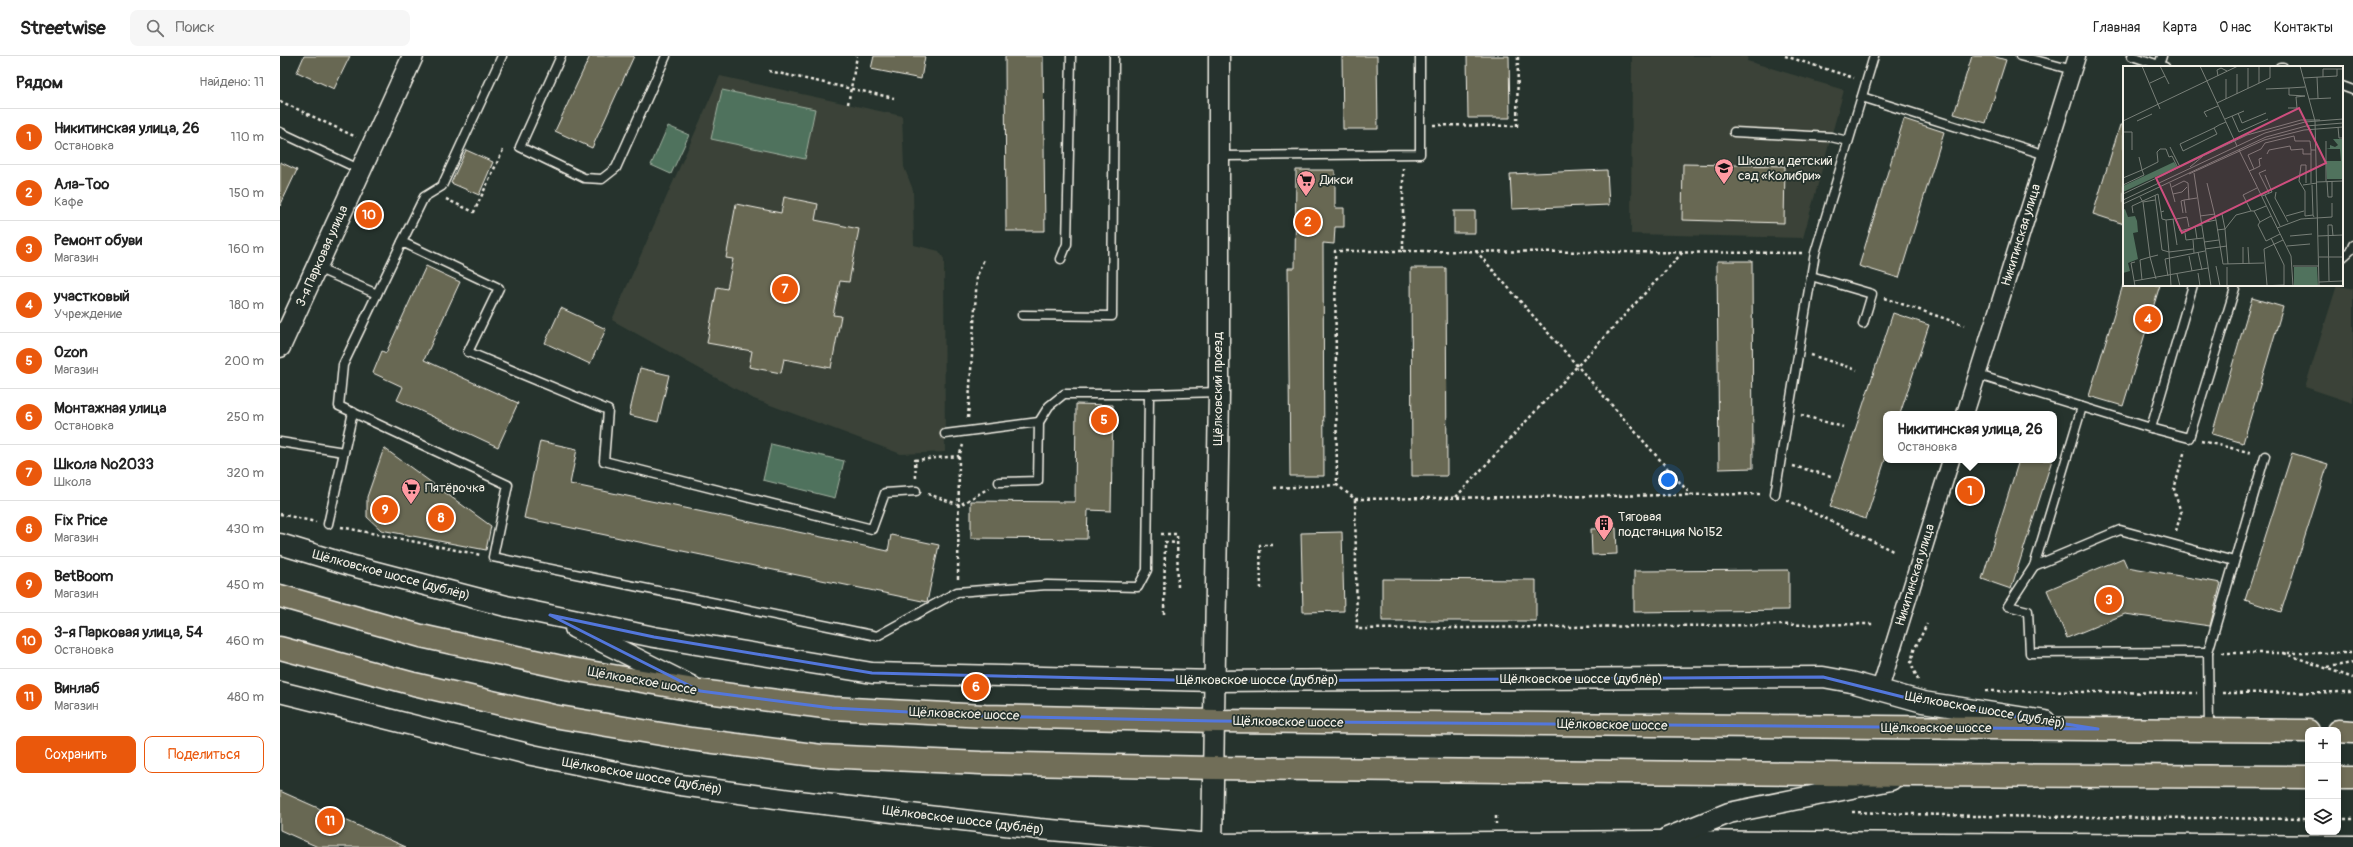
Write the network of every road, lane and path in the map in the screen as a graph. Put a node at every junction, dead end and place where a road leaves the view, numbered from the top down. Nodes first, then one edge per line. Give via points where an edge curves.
1 (413, 56) edge
2 (502, 56) edge
3 (562, 56) edge
4 (666, 56) edge
5 (857, 56) edge
6 (1071, 56) edge
7 (1114, 56) edge
8 (1219, 56) edge
9 (1420, 56) edge
10 (1518, 56) edge
11 (1785, 56) edge
12 (1874, 56) edge
13 (2020, 56) edge
14 (2132, 56) edge
15 (2162, 56) edge
16 (2075, 63) edge
17 (2162, 66) edge
18 (769, 71) dead end
19 (1866, 82) junction
20 (2343, 86) edge
21 (851, 89) junction
22 (2353, 90) edge
23 (1862, 97) junction
24 (894, 98) dead end
25 (280, 101) edge
26 (848, 104) dead end
27 (1420, 124) junction
28 (280, 132) edge
29 (1734, 132) dead end
30 (1848, 141) junction
31 (372, 144) junction
32 (504, 148) dead end
33 (1402, 154) junction
34 (2046, 155) junction
35 (1219, 156) junction
36 (361, 170) junction
37 (431, 193) junction
38 (402, 242) junction
39 (2353, 245) edge
40 (1403, 251) junction
41 (1475, 251) junction
42 (1683, 252) junction
43 (1815, 253) junction
44 (2343, 257) edge
45 (984, 259) dead end
46 (1061, 259) dead end
47 (316, 267) junction
48 (1811, 276) junction
49 (2193, 286) edge
50 (2236, 286) edge
51 (377, 294) junction
52 (1872, 294) junction
53 (1022, 315) dead end
54 (1863, 324) dead end
55 (1964, 325) dead end
56 (280, 347) edge
57 (1799, 352) junction
58 (1577, 366) junction
59 (1857, 370) dead end
60 (1978, 375) junction
61 (1219, 392) junction
62 (1149, 394) junction
63 (2082, 407) junction
64 (1789, 411) junction
65 (1966, 411) edge
66 (353, 412) junction
67 (1039, 422) junction
68 (1843, 427) dead end
69 (2151, 428) junction
70 (967, 432) junction
71 (945, 434) dead end
72 (2189, 438) junction
73 (280, 442) edge
74 (344, 452) junction
75 (959, 456) junction
76 (2265, 456) joint
77 (1781, 463) junction
78 (1950, 463) edge
79 (1830, 476) dead end
80 (1000, 482) joint
81 (1337, 485) junction
82 (1274, 488) dead end
83 (916, 491) junction
84 (1775, 494) junction
85 (1691, 495) junction
86 (1456, 498) junction
87 (1356, 499) junction
88 (960, 505) junction
89 (280, 514) edge
90 (328, 524) junction
91 (1147, 534) junction
92 (1177, 543) junction
93 (2173, 543) junction
94 (280, 544) edge
95 (1276, 545) dead end
96 (1895, 552) dead end
97 (493, 557) junction
98 (2234, 561) junction
99 (2034, 566) junction
100 (1178, 589) dead end
101 (1261, 589) dead end
102 (957, 592) junction
103 (280, 596) edge
104 (1164, 614) dead end
105 (550, 615) junction
106 (1873, 624) dead end
107 (1927, 624) dead end
108 (280, 648) edge
109 (2208, 652) junction
110 (2281, 653) junction
111 (2353, 653) edge
112 (2353, 663) edge
113 (2326, 667) junction
114 (2353, 678) edge
115 (1216, 681) junction
116 (1920, 681) dead end
117 (1880, 689) junction
118 (1982, 690) dead end
119 (700, 691) junction
120 (280, 692) edge
121 (2353, 692) edge
122 (2209, 693) junction
123 (1215, 721) junction
124 (2098, 729) junction
125 (2209, 730) junction
126 (2305, 731) edge
127 (2341, 731) edge
128 (2353, 732) edge
129 (1213, 768) junction
130 (1913, 775) junction
131 (2305, 777) edge
132 (2341, 778) edge
133 (2353, 778) edge
134 (1852, 812) dead end
135 (2305, 819) edge
136 (2341, 819) edge
137 (2353, 819) edge
138 (1658, 841) junction
139 (1996, 845) edge
140 (2036, 845) edge
141 (1212, 846) edge
142 (2353, 846) edge

1 - 31 street, 3-я Парковая улица
2 - 37 lane via 442,186
3 - 4 lane via 520,147 584,178 602,179 616,168
5 - 21 path
6 - 46 lane via 1067,244
7 - 53 lane via 1112,316
8 - 35 street, Щёлковский проезд
9 - 27 lane
10 - 27 path via 1517,126
11 - 19 path
12 - 19 lane
13 - 16 lane
14 - 17 lane
15 - 17 lane
16 - 34 street, Никитинская улица
18 - 21 path
19 - 23 lane
20 - 22 lane
21 - 24 path
21 - 26 path
23 - 30 lane
23 - 34 lane
25 - 31 path
27 - 33 lane via 1420,154
28 - 36 lane
29 - 30 lane via 1831,137
30 - 43 lane
31 - 36 street, 3-я Парковая улица
32 - 37 path via 474,212
33 - 35 lane
33 - 40 path
34 - 60 street, Никитинская улица
35 - 61 street, Щёлковский проезд
36 - 47 street, 3-я Парковая улица
37 - 38 lane via 424,197
38 - 51 lane
38 - 83 lane via 499,288 468,352 608,410 604,462 872,529 885,493
39 - 44 lane
40 - 41 path
40 - 81 path via 1336,251
41 - 42 path
41 - 58 path
42 - 43 path
42 - 58 path
43 - 48 lane
45 - 70 path via 976,276
47 - 51 lane
47 - 56 street, 3-я Парковая улица
48 - 52 lane
48 - 57 lane
49 - 69 lane
50 - 72 lane
51 - 66 lane via 343,365 339,406
52 - 54 lane
52 - 55 path
57 - 59 path
57 - 64 lane
58 - 85 path
58 - 86 path
60 - 63 lane
60 - 65 street, Никитинская улица
61 - 62 lane
61 - 115 street, Щёлковский проезд
62 - 67 lane via 1064,394 1049,406
62 - 91 lane
63 - 69 lane
63 - 99 lane
64 - 68 path
64 - 77 lane
66 - 74 lane
66 - 97 lane via 508,485
67 - 70 lane
67 - 80 lane via 1038,481
69 - 72 lane
70 - 71 lane
70 - 75 path
72 - 76 path
72 - 93 path via 2174,489 2181,512
73 - 74 lane
74 - 90 lane
75 - 83 path via 915,460
75 - 88 path
76 - 98 lane
77 - 79 path
77 - 84 lane
78 - 117 street, Никитинская улица
80 - 88 path
81 - 82 path
81 - 87 path
83 - 88 path
84 - 85 path
84 - 96 path
85 - 86 path
86 - 87 path
87 - 106 path via 1357,630
88 - 102 path
89 - 90 path
90 - 97 path
91 - 92 path via 1177,534
91 - 102 lane via 1147,570 1138,588 1047,585
92 - 100 path
92 - 104 path via 1164,542
93 - 98 lane
93 - 99 lane via 2120,530
94 - 105 street, Щёлковское шоссе (дублёр) via 349,565
95 - 101 path via 1260,545
97 - 102 lane via 877,636
98 - 109 lane
99 - 109 lane via 2008,606 2028,611 2030,653
103 - 119 main road, Щёлковское шоссе via 421,636 566,668
105 - 115 street, Щёлковское шоссе (дублёр) via 654,637 872,673
105 - 119 street
107 - 116 path via 1911,663 1913,672
108 - 129 main road via 414,684 553,716 706,741 836,756 981,763
109 - 110 path
109 - 122 lane
110 - 111 path
110 - 113 path
112 - 113 path
113 - 114 path
115 - 117 street, Щёлковское шоссе (дублёр) via 1823,677
115 - 123 street, Щёлковский проезд
117 - 124 street, Щёлковское шоссе (дублёр) via 1923,702
118 - 122 path
119 - 123 main road, Щёлковское шоссе via 832,708 984,716
120 - 141 street, Щёлковское шоссе (дублёр) via 532,755 674,784 1039,830
121 - 122 path
122 - 125 lane
123 - 124 main road, Щёлковское шоссе
123 - 129 street, Щёлковский проезд
124 - 125 main road, Щёлковское шоссе
125 - 126 main road, Щёлковское шоссе
127 - 128 main road
129 - 130 main road
129 - 141 street, Щёлковский проезд
130 - 131 main road
130 - 138 street via 1729,813
132 - 133 main road
134 - 135 path via 1975,816
136 - 137 path
138 - 139 street, Щёлковское шоссе (дублёр)
138 - 141 street, Щёлковское шоссе (дублёр)
139 - 140 street, Щёлковское шоссе (дублёр)
140 - 142 street, Щёлковское шоссе (дублёр)

